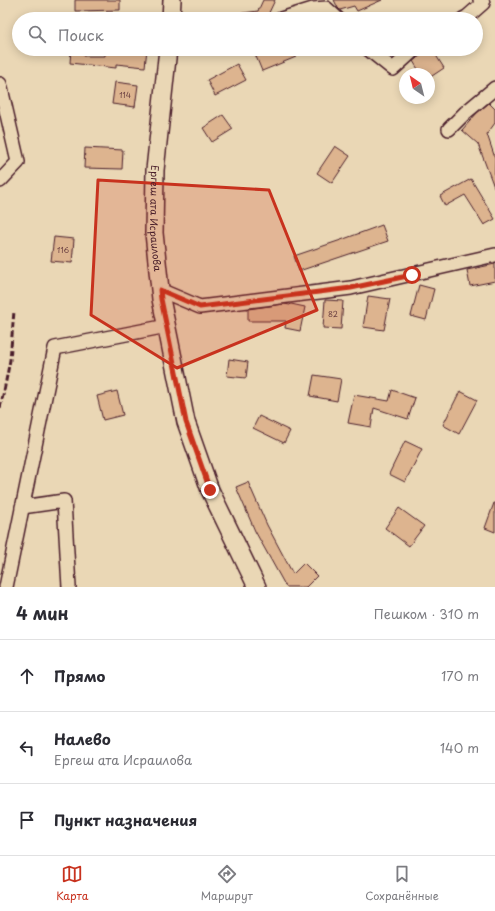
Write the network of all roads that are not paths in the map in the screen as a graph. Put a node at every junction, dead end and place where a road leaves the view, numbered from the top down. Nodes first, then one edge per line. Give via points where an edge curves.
1 (172, 0) edge
2 (480, 0) edge
3 (171, 12) edge
4 (303, 12) edge
5 (330, 12) edge
6 (473, 12) edge
7 (167, 56) edge
8 (377, 56) edge
9 (407, 56) edge
10 (0, 84) edge
11 (495, 88) edge
12 (449, 129) dead end
13 (0, 181) edge
14 (495, 255) edge
15 (160, 290) junction
16 (167, 326) junction
17 (22, 507) junction
18 (6, 587) edge
19 (69, 587) edge
20 (257, 587) edge

1 - 3 main road
2 - 6 street via 483,3
4 - 5 street via 326,8
7 - 15 main road, Ергеш ата Исраилова via 155,170 154,233
8 - 9 street via 393,69
10 - 13 street via 18,162
11 - 12 street
14 - 15 street via 351,288 200,307
15 - 16 main road, Ергеш ата Исраилова
16 - 17 street via 55,348
16 - 20 main road, Ергеш ата Исраилова via 186,422 204,475
17 - 18 street
17 - 19 street via 64,501

